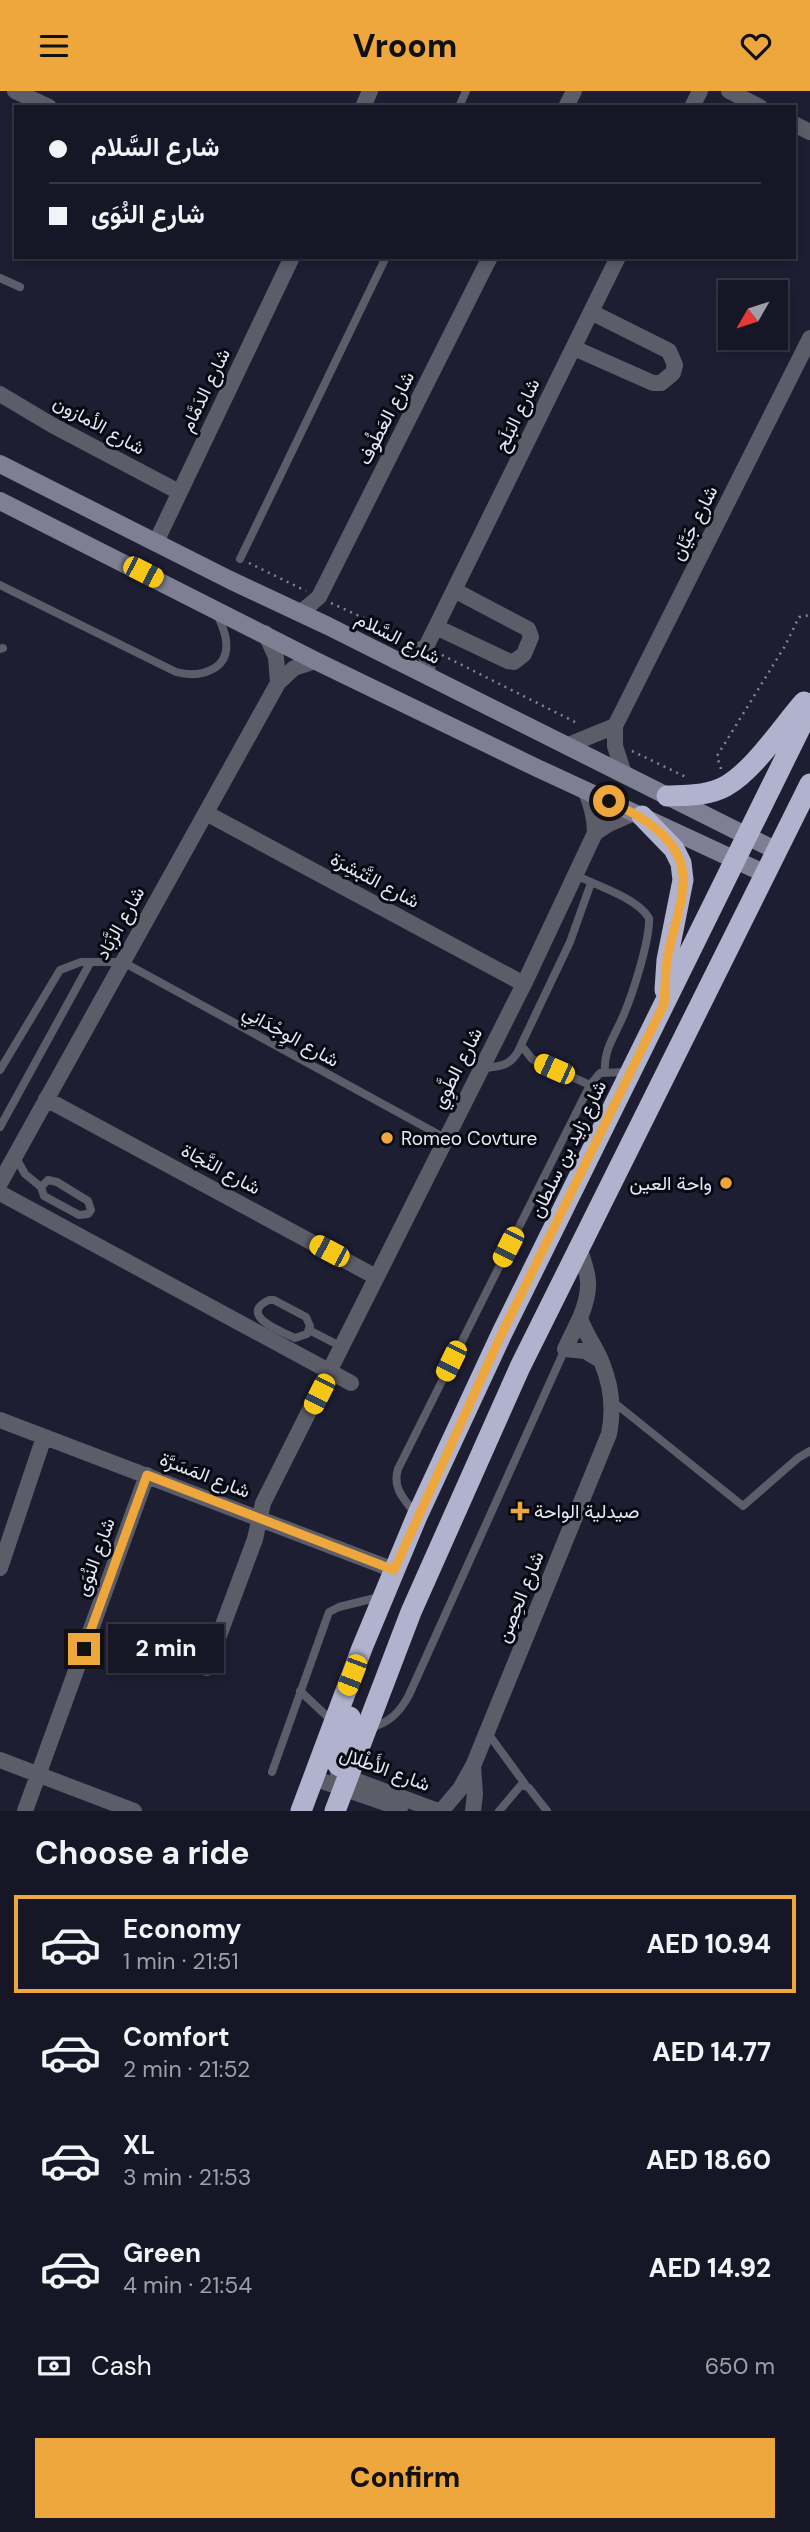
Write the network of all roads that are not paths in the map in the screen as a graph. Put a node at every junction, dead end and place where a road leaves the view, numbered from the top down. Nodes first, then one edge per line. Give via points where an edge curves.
1 (15, 91) edge
2 (729, 91) edge
3 (45, 105) edge
4 (756, 105) edge
5 (291, 259) edge
6 (385, 259) edge
7 (489, 259) edge
8 (617, 259) edge
9 (0, 278) edge
10 (20, 287) dead end
11 (591, 312) junction
12 (810, 338) edge
13 (574, 348) junction
14 (0, 394) edge
15 (0, 464) edge
16 (179, 492) junction
17 (0, 501) edge
18 (156, 542) junction
19 (240, 559) road end
20 (0, 586) edge
21 (454, 590) junction
22 (319, 597) junction
23 (215, 608) junction
24 (300, 613) junction
25 (328, 626) junction
26 (436, 627) junction
27 (265, 633) junction
28 (426, 647) junction
29 (316, 661) junction
30 (396, 661) junction
31 (428, 677) junction
32 (278, 683) junction
33 (810, 695) edge
34 (810, 708) edge
35 (615, 726) junction
36 (566, 746) junction
37 (624, 774) junction
38 (810, 784) edge
39 (585, 790) junction
40 (667, 796) junction
41 (206, 813) junction
42 (638, 814) junction
43 (595, 834) junction
44 (747, 835) junction
45 (777, 851) junction
46 (734, 859) junction
47 (766, 874) junction
48 (575, 875) junction
49 (591, 883) junction
50 (123, 962) junction
51 (90, 963) junction
52 (524, 984) junction
53 (664, 1004) junction
54 (521, 1045) junction
55 (481, 1068) junction
56 (0, 1070) edge
57 (605, 1071) junction
58 (631, 1073) junction
59 (590, 1085) junction
60 (46, 1099) junction
61 (0, 1127) edge
62 (445, 1138) junction
63 (15, 1156) junction
64 (0, 1183) edge
65 (41, 1187) junction
66 (0, 1193) edge
67 (579, 1248) junction
68 (376, 1277) junction
69 (580, 1318) junction
70 (309, 1330) junction
71 (342, 1347) junction
72 (565, 1349) junction
73 (602, 1362) junction
74 (330, 1372) junction
75 (351, 1383) dead end
76 (611, 1400) junction
77 (0, 1420) edge
78 (44, 1437) junction
79 (810, 1451) edge
80 (147, 1475) junction
81 (417, 1516) junction
82 (258, 1517) junction
83 (0, 1568) edge
84 (394, 1570) junction
85 (382, 1597) junction
86 (207, 1668) dead end
87 (352, 1675) junction
88 (300, 1691) junction
89 (334, 1722) junction
90 (365, 1730) junction
91 (487, 1732) junction
92 (0, 1760) edge
93 (473, 1766) junction
94 (272, 1772) dead end
95 (38, 1774) junction
96 (347, 1779) junction
97 (525, 1784) junction
98 (311, 1792) edge
99 (378, 1807) edge
100 (440, 1810) edge
101 (25, 1811) edge
102 (134, 1811) edge
103 (335, 1811) edge
104 (409, 1811) edge
105 (463, 1811) edge
106 (473, 1811) edge
107 (499, 1811) edge
108 (547, 1811) edge

1 - 3 street
2 - 4 street
5 - 16 street, شارع الدَمَّام
6 - 19 lane
7 - 22 street, شارع العَطُوف
8 - 11 street, شارع البَلَح
9 - 10 lane
11 - 13 street, شارع البَلَح
11 - 13 street via 668,351 675,365 673,373 661,383 653,383
12 - 35 street, شارع جَيَّان
13 - 21 street, شارع البَلَح
14 - 16 street, شارع الأمازون
15 - 18 street, شارع السَّلام
16 - 18 street, شارع الدَمَّام
17 - 23 street
18 - 24 street, شارع السَّلام
20 - 23 lane via 188,675 206,673 226,651 225,632
21 - 26 street, شارع البَلَح
21 - 26 street via 528,629 531,638 524,653 514,662 508,661
22 - 24 street, شارع العَطُوف
22 - 25 street
23 - 27 street
24 - 25 street, شارع السَّلام
25 - 30 street, شارع السَّلام
26 - 28 street, شارع البَلَح
27 - 29 street
27 - 32 street via 276,657
28 - 30 street
28 - 31 street
29 - 32 street, شارع الزَّبَاد via 294,668
29 - 39 street
30 - 31 street, شارع السَّلام
31 - 36 street, شارع السَّلام
32 - 41 street, شارع الزَّبَاد
33 - 40 highway via 751,765 727,785 705,793
34 - 44 highway, شارع زايد بن سلطان
35 - 36 street
35 - 37 street, شارع جَيَّان
36 - 37 street, شارع السَّلام
37 - 40 street, شارع السَّلام
38 - 45 highway
39 - 42 street
39 - 43 street via 594,811
40 - 44 street, شارع السَّلام
41 - 50 street, شارع الزَّبَاد
41 - 52 street, شارع التَّبْشِرَة
42 - 43 street
42 - 46 street
42 - 53 highway via 674,849 681,863 683,880 667,960
43 - 48 street, شارع الطَّوِي
44 - 45 street, شارع السَّلام
44 - 46 highway, شارع زايد بن سلطان
45 - 47 highway
46 - 47 street
46 - 53 highway, شارع زايد بن سلطان
47 - 67 highway
48 - 49 lane
48 - 52 street, شارع الطَّوِي
49 - 54 lane
49 - 57 lane via 640,908 649,918 625,1011 605,1056
50 - 51 lane
50 - 60 street, شارع الزَّبَاد
50 - 62 lane, شارع الوِجْدَانِي
51 - 56 lane via 67,965 54,976
51 - 61 lane
52 - 55 street, شارع الطَّوِي
53 - 58 highway, شارع زايد بن سلطان
54 - 55 lane via 507,1065
54 - 59 lane via 532,1059
55 - 62 street, شارع الطَّوِي
57 - 58 lane
57 - 59 lane
58 - 81 highway, شارع زايد بن سلطان
59 - 81 lane via 398,1469 398,1490
60 - 63 street, شارع الزَّبَاد
60 - 68 street, شارع النَّجَاة
62 - 68 street, شارع الطَّوِي
63 - 64 street, شارع الزَّبَاد
63 - 65 lane via 25,1174
65 - 65 lane via 48,1199 79,1215 91,1210 88,1201 52,1180
66 - 74 street
67 - 69 street via 589,1283
67 - 90 highway via 447,1527
68 - 71 street, شارع الطَّوِي
69 - 72 street
69 - 73 street, شارع الحِصِن
70 - 70 lane via 309,1321 302,1315 274,1300 261,1304 258,1314 267,1324 295,1338
70 - 71 lane
71 - 74 street, شارع الطَّوِي
72 - 73 street via 584,1351
72 - 90 lane via 409,1695 397,1714
73 - 76 street, شارع الحِصِن
74 - 75 street
74 - 82 street, شارع الطَّوِي
76 - 79 lane via 743,1506
76 - 91 street, شارع الحِصِن via 609,1434
77 - 78 street, شارع المَسَرَّة
78 - 80 street, شارع المَسَرَّة
78 - 83 street
80 - 82 street, شارع المَسَرَّة
80 - 95 street, شارع النُوَى
81 - 84 highway, شارع زايد بن سلطان
82 - 84 street, شارع المَسَرَّة
82 - 86 street, شارع الطَّوِي via 255,1539
84 - 85 highway, شارع زايد بن سلطان
85 - 87 highway, شارع زايد بن سلطان
85 - 88 lane via 330,1612
87 - 89 highway, شارع زايد بن سلطان
87 - 96 highway via 358,1690 336,1762
88 - 89 lane
88 - 94 lane
89 - 98 highway, شارع زايد بن سلطان
90 - 96 highway
91 - 93 street, شارع الحِصِن
91 - 97 lane
92 - 95 street
93 - 100 street, شارع الحِصِن
93 - 106 street, شارع الحِصِن
95 - 101 street, شارع النُوَى
95 - 102 street
96 - 98 street, شارع الأَطْلال
96 - 99 street, شارع الأَطْلال
96 - 100 street, شارع الأَطْلال
96 - 103 highway
97 - 107 lane via 518,1786
97 - 108 lane
99 - 104 street, شارع الأَطْلال
100 - 105 street, شارع الأَطْلال via 454,1807

